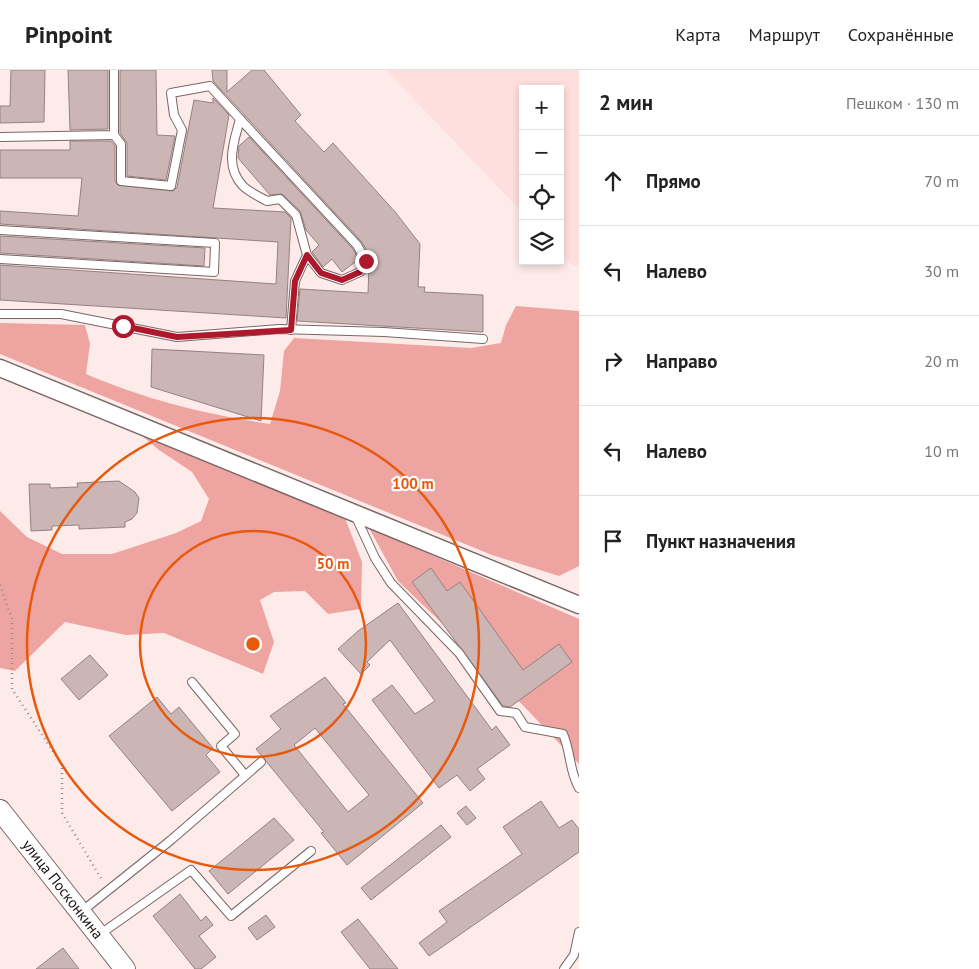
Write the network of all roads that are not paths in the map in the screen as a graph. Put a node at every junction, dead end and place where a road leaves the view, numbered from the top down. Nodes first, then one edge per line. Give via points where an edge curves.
1 (114, 70) edge
2 (240, 119) junction
3 (114, 135) junction
4 (0, 137) edge
5 (0, 230) edge
6 (307, 255) junction
7 (0, 258) edge
8 (0, 314) edge
9 (291, 330) junction
10 (482, 339) dead end
11 (0, 368) edge
12 (354, 513) junction
13 (579, 605) edge
14 (192, 682) dead end
15 (261, 762) dead end
16 (244, 776) junction
17 (579, 788) edge
18 (0, 810) edge
19 (311, 851) dead end
20 (81, 912) junction
21 (579, 932) edge
22 (99, 935) junction
23 (125, 969) edge
24 (564, 969) edge

1 - 3 lane
2 - 3 lane via 210,86 171,93 174,115 182,130 171,186 121,181 121,144
2 - 6 lane via 231,157 232,167 244,186 267,201 280,199 296,215
2 - 6 lane via 358,244 366,261 360,272 342,280 321,273
3 - 4 lane
5 - 7 lane via 215,243 214,272
6 - 9 lane via 295,281
8 - 9 lane via 61,314 177,337
9 - 10 lane
11 - 12 street
12 - 13 street
12 - 17 lane via 391,583 459,653 500,711 516,713 525,727 563,734 572,775
14 - 16 lane via 235,734 221,746
15 - 16 lane
16 - 20 lane
18 - 20 street, улица Посконкина
19 - 22 lane via 231,916 191,870
20 - 22 street, улица Посконкина
21 - 24 lane via 574,954
22 - 23 street, улица Посконкина

